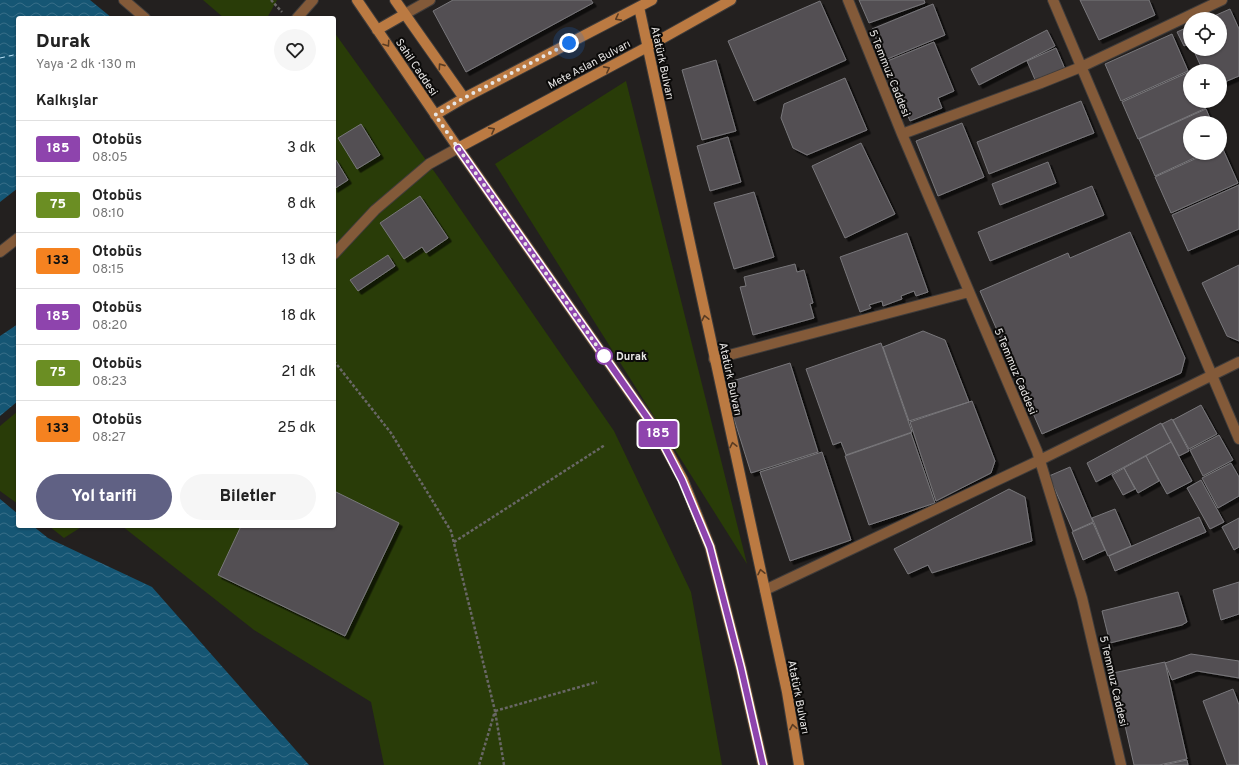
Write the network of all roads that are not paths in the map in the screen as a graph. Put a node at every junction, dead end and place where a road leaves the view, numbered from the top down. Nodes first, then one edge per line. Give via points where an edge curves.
1 (124, 0) edge
2 (314, 0) edge
3 (357, 0) edge
4 (395, 0) edge
5 (430, 0) edge
6 (652, 0) edge
7 (731, 0) edge
8 (848, 0) edge
9 (1053, 0) edge
10 (1222, 0) edge
11 (637, 4) edge
12 (405, 14) junction
13 (143, 16) edge
14 (299, 16) edge
15 (377, 30) junction
16 (647, 47) junction
17 (1081, 67) junction
18 (464, 98) junction
19 (435, 115) junction
20 (902, 134) junction
21 (458, 148) junction
22 (16, 240) edge
23 (0, 252) edge
24 (336, 252) edge
25 (969, 292) junction
26 (714, 358) junction
27 (1239, 362) edge
28 (1212, 376) junction
29 (1239, 439) edge
30 (1040, 460) junction
31 (764, 590) junction
32 (763, 765) edge
33 (799, 765) edge
34 (1121, 765) edge

1 - 13 street
2 - 14 street
3 - 15 street, Sahil Caddesi
4 - 12 street, Sahil Caddesi
5 - 12 street
6 - 11 street
7 - 16 street, Mete Aslan Bulvarı
8 - 20 street, 5 Temmuz Caddesi
9 - 17 street
10 - 17 street
11 - 16 street, Atatürk Bulvarı
11 -> 18 street
12 - 15 street
18 -> 12 street, Sahil Caddesi
15 -> 19 street, Sahil Caddesi
21 -> 16 street, Mete Aslan Bulvarı
26 -> 16 street, Atatürk Bulvarı
17 - 20 street via 1042,84
17 - 28 street
18 - 19 street
19 - 21 street, Sahil Caddesi
20 - 25 street, 5 Temmuz Caddesi
21 - 24 street via 429,164 375,210
21 - 32 street via 656,430 682,480 710,547
22 - 23 street
25 - 26 street
25 - 30 street, 5 Temmuz Caddesi
31 -> 26 street, Atatürk Bulvarı
27 - 28 street
28 - 29 street
28 - 30 street
30 - 31 street
30 - 34 street, 5 Temmuz Caddesi via 1082,598
33 -> 31 street, Atatürk Bulvarı via 787,692

